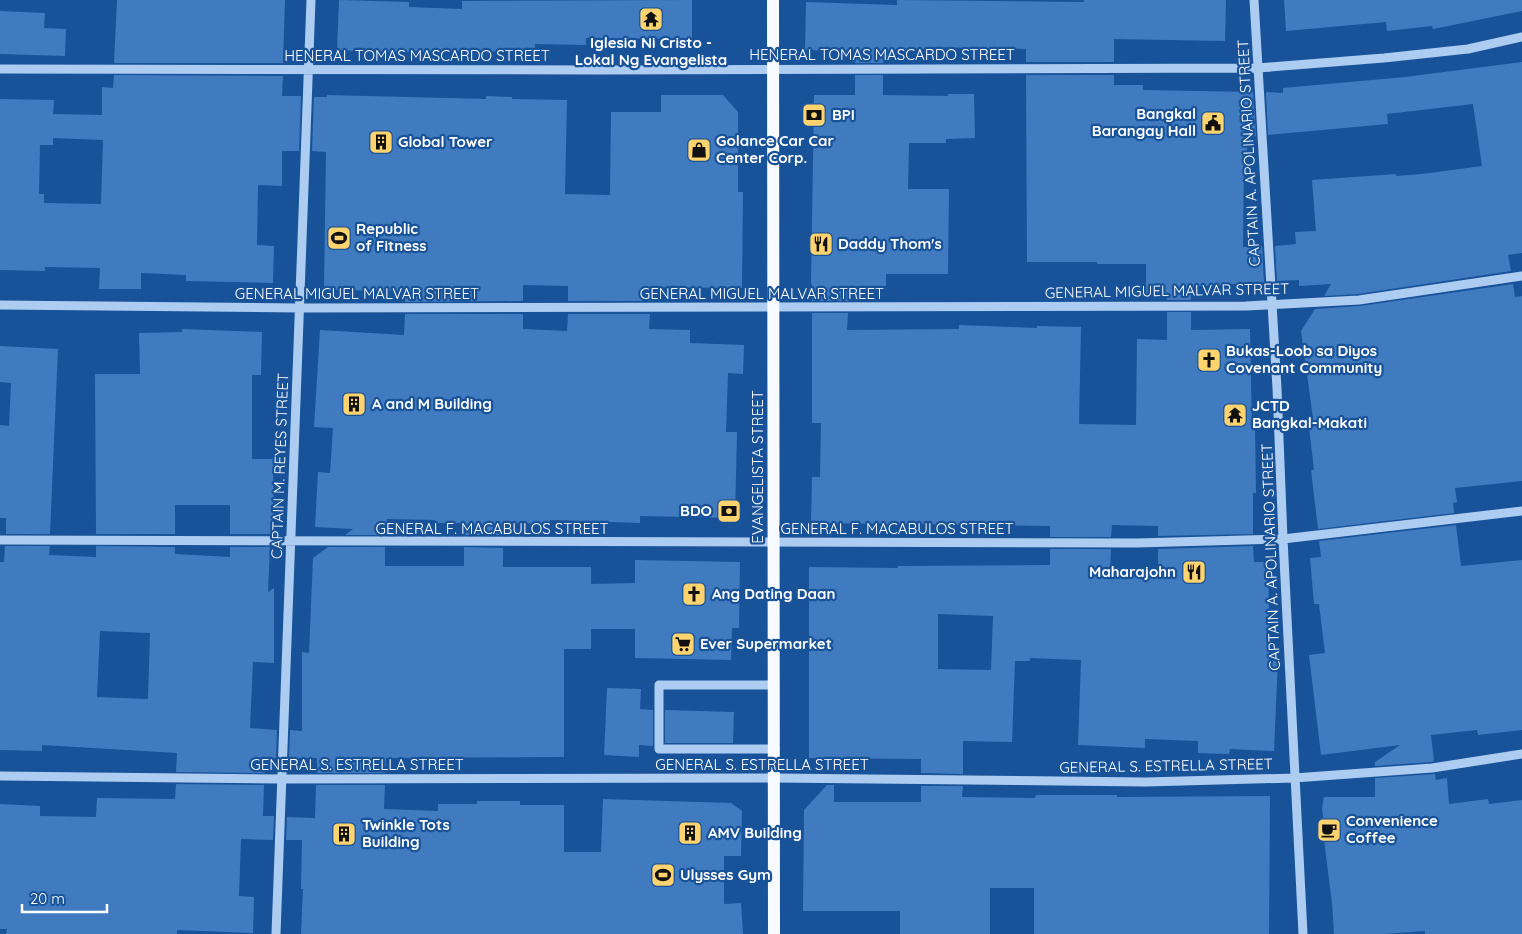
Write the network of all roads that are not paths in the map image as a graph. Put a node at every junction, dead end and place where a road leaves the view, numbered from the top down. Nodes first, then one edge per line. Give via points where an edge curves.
1 (311, 0) edge
2 (773, 0) edge
3 (1254, 0) edge
4 (1522, 37) edge
5 (773, 68) junction
6 (1258, 68) junction
7 (0, 69) edge
8 (309, 69) junction
9 (1522, 276) edge
10 (1271, 304) junction
11 (0, 305) edge
12 (300, 308) junction
13 (773, 308) junction
14 (1522, 512) edge
15 (1283, 539) junction
16 (0, 540) edge
17 (290, 542) junction
18 (774, 543) junction
19 (774, 685) junction
20 (774, 749) junction
21 (1522, 754) edge
22 (0, 776) edge
23 (774, 778) junction
24 (1294, 778) junction
25 (282, 779) junction
26 (276, 934) edge
27 (774, 934) edge
28 (1303, 934) edge

1 - 8 street, CAPTAIN M. REYES STREET
2 - 5 main road, EVANGELISTA STREET
3 - 6 street, CAPTAIN A. APOLINARIO STREET
4 - 6 street, HENERAL TOMAS MASCARDO STREET via 1459,50
5 - 6 street, HENERAL TOMAS MASCARDO STREET
5 - 8 street, HENERAL TOMAS MASCARDO STREET
5 - 13 main road, EVANGELISTA STREET
6 - 10 street, CAPTAIN A. APOLINARIO STREET
7 - 8 street, HENERAL TOMAS MASCARDO STREET
8 - 12 street, CAPTAIN M. REYES STREET
9 - 10 street, GENERAL MIGUEL MALVAR STREET via 1359,300
10 - 13 street, GENERAL MIGUEL MALVAR STREET
10 - 15 street, CAPTAIN A. APOLINARIO STREET
11 - 12 street, GENERAL MIGUEL MALVAR STREET
12 - 13 street, GENERAL MIGUEL MALVAR STREET
12 - 17 street, CAPTAIN M. REYES STREET
13 - 18 main road, EVANGELISTA STREET
14 - 15 street, GENERAL F. MACABULOS STREET
15 - 18 street, GENERAL F. MACABULOS STREET via 1137,543
15 - 24 street, CAPTAIN A. APOLINARIO STREET
16 - 17 street, GENERAL F. MACABULOS STREET
17 - 18 street, GENERAL F. MACABULOS STREET
17 - 25 street, CAPTAIN M. REYES STREET
18 - 19 main road, EVANGELISTA STREET
19 - 20 main road, EVANGELISTA STREET
19 - 20 street via 659,685 659,750
20 - 23 main road, EVANGELISTA STREET
21 - 24 street, GENERAL S. ESTRELLA STREET via 1432,768
22 - 25 street, GENERAL S. ESTRELLA STREET
23 - 24 street, GENERAL S. ESTRELLA STREET via 1146,782
23 - 25 street, GENERAL S. ESTRELLA STREET
23 - 27 main road, EVANGELISTA STREET
24 - 28 street, CAPTAIN A. APOLINARIO STREET
25 - 26 street, CAPTAIN M. REYES STREET

